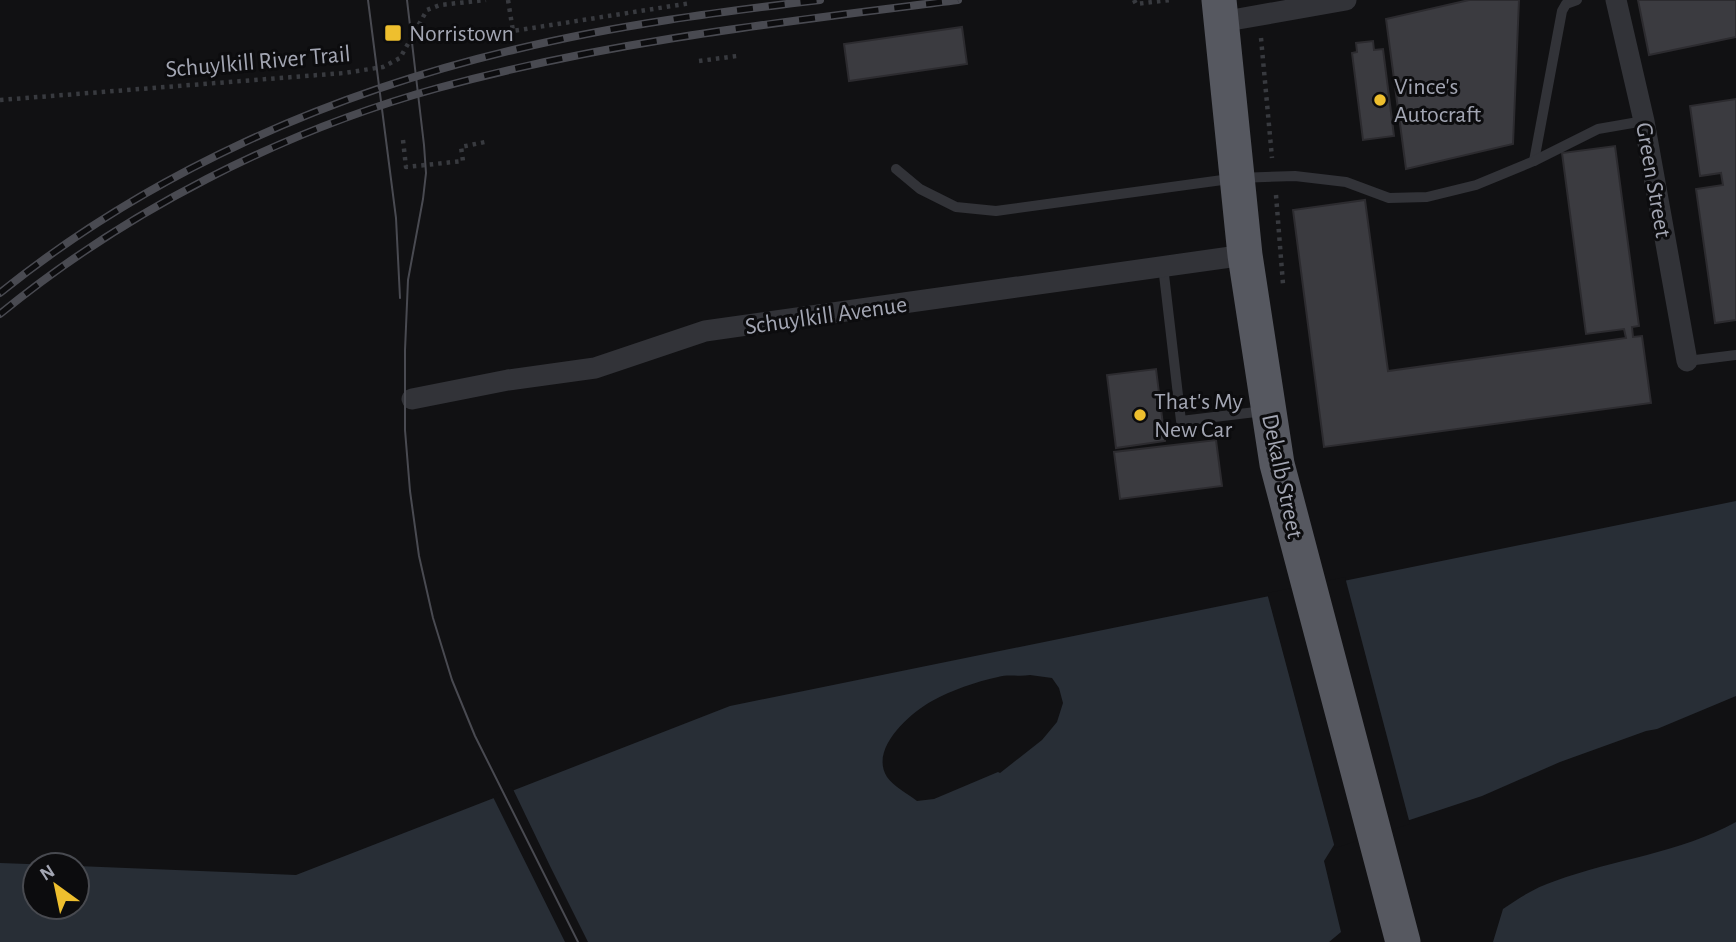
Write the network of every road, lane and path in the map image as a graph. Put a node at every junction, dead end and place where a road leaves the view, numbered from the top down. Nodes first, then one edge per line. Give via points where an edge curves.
1 (486, 0) edge
2 (508, 0) edge
3 (1134, 0) edge
4 (1170, 0) edge
5 (1346, 0) edge
6 (1577, 0) edge
7 (1616, 0) edge
8 (691, 2) edge
9 (1220, 11) edge
10 (1259, 17) junction
11 (737, 56) dead end
12 (699, 61) dead end
13 (0, 100) edge
14 (1644, 121) junction
15 (403, 140) dead end
16 (485, 142) dead end
17 (1272, 155) dead end
18 (1534, 161) junction
19 (896, 169) dead end
20 (1237, 178) junction
21 (1245, 255) junction
22 (1163, 266) junction
23 (1736, 355) edge
24 (1687, 361) joint
25 (412, 399) dead end
26 (1269, 410) junction
27 (1403, 942) edge

1 - 13 path, Schuylkill River Trail via 427,10 400,58 383,67
2 - 8 path via 513,31
3 - 4 path via 1136,4
5 - 10 street
6 - 18 lane via 1562,11
7 - 14 street, Green Street
9 - 10 street
9 - 20 highway, Dekalb Street
10 - 17 path
11 - 12 path
14 - 18 lane via 1598,129
14 - 24 street, Green Street
15 - 16 path via 406,167 463,161 461,147
18 - 20 lane via 1476,185 1427,197 1389,198 1346,182 1295,176
19 - 20 lane via 956,207 996,211
20 - 21 highway, Dekalb Street
21 - 22 street, Schuylkill Avenue
21 - 26 highway, Dekalb Street
22 - 25 street, Schuylkill Avenue via 705,331 595,368
22 - 26 lane via 1181,421
23 - 24 lane
26 - 27 highway, Dekalb Street via 1277,464

